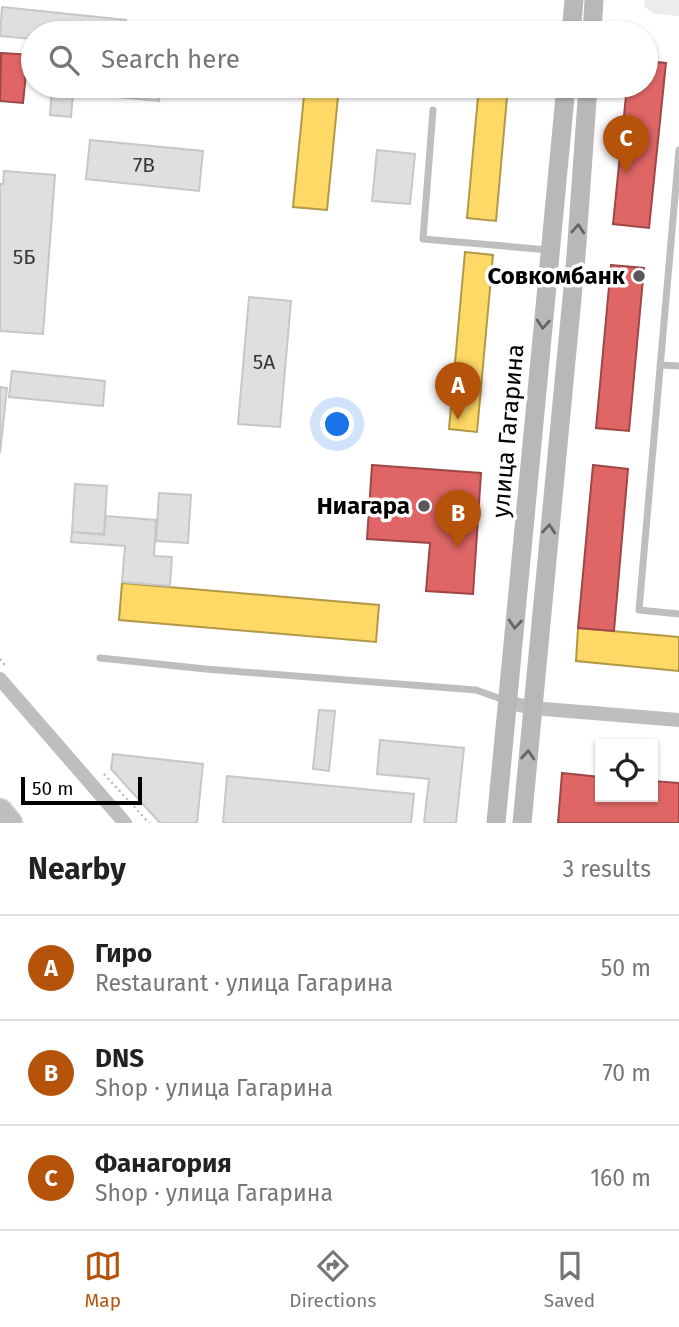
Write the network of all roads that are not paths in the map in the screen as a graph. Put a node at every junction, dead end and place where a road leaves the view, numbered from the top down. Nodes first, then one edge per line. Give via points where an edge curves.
1 (574, 0) edge
2 (594, 0) edge
3 (572, 21) edge
4 (593, 21) edge
5 (565, 98) edge
6 (587, 98) edge
7 (433, 110) dead end
8 (679, 149) edge
9 (550, 250) junction
10 (660, 365) junction
11 (679, 366) edge
12 (679, 614) edge
13 (100, 658) dead end
14 (0, 678) edge
15 (507, 702) junction
16 (532, 708) junction
17 (679, 720) edge
18 (0, 811) edge
19 (10, 823) edge
20 (125, 823) edge
21 (496, 823) edge
22 (522, 823) edge

1 - 3 main road
2 - 4 main road
5 - 9 main road, улица Гагарина
16 -> 6 main road, улица Гагарина
7 - 9 lane via 423,239
8 - 10 lane
9 -> 15 main road, улица Гагарина
10 - 11 lane
10 - 12 lane via 639,610
13 - 15 lane via 476,690
14 - 20 street
15 - 16 street
15 - 21 main road, улица Гагарина
16 - 17 street
22 -> 16 main road, улица Гагарина
18 - 19 highway

